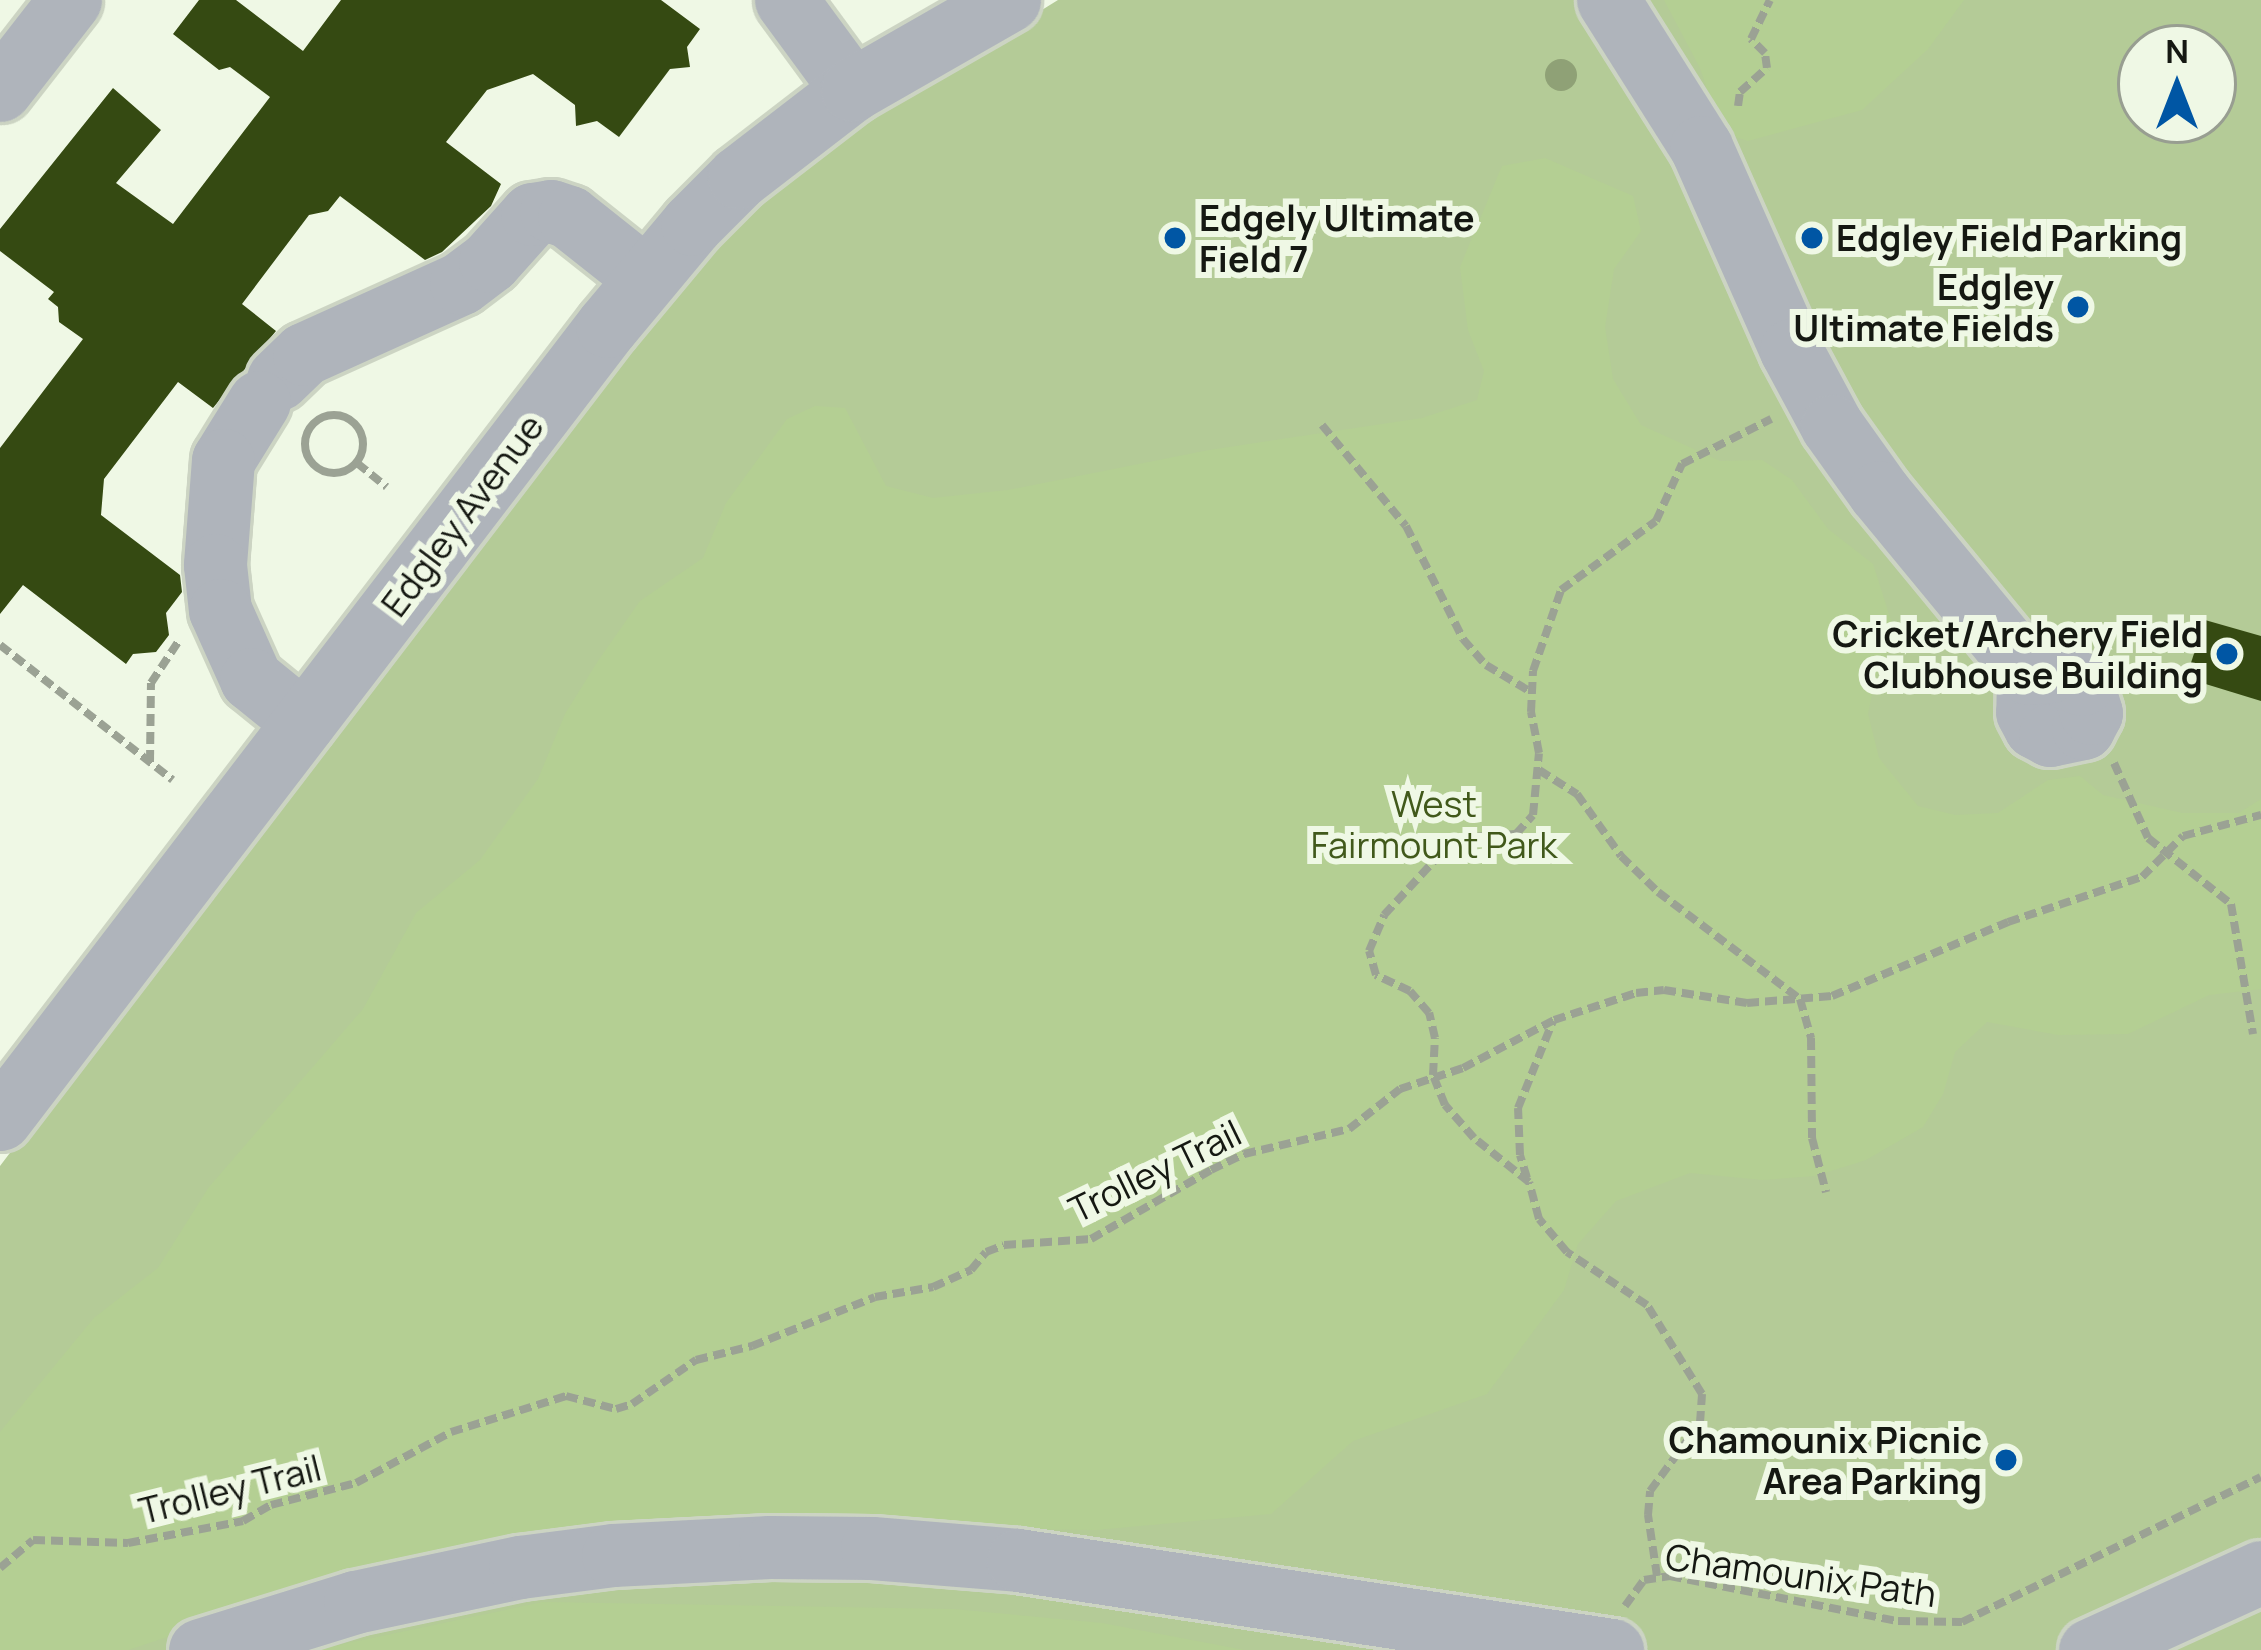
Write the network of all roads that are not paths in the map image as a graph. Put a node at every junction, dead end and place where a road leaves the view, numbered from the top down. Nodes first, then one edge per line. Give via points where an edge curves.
1 (70, 0) edge
2 (786, 0) edge
3 (1009, 0) edge
4 (1608, 0) edge
5 (0, 90) edge
6 (852, 90) junction
7 (646, 278) junction
8 (304, 722) junction
9 (2083, 728) road end
10 (0, 1119) edge
11 (2261, 1572) edge
12 (1617, 1633) edge
13 (200, 1650) edge
14 (2090, 1650) edge

1 - 5 street
2 - 6 street
3 - 6 street, Edgley Avenue
4 - 9 street via 1701,147 1810,390 1879,492 2028,674 2035,728 2050,735
6 - 7 street, Edgley Avenue via 739,177
7 - 8 street, Edgley Avenue
7 - 8 street via 569,217 532,214 461,283 304,353 268,390 224,460 215,565 220,610 251,679
8 - 10 street, Edgley Avenue
11 - 14 street
12 - 13 street via 1018,1560 770,1547 520,1568 355,1603

